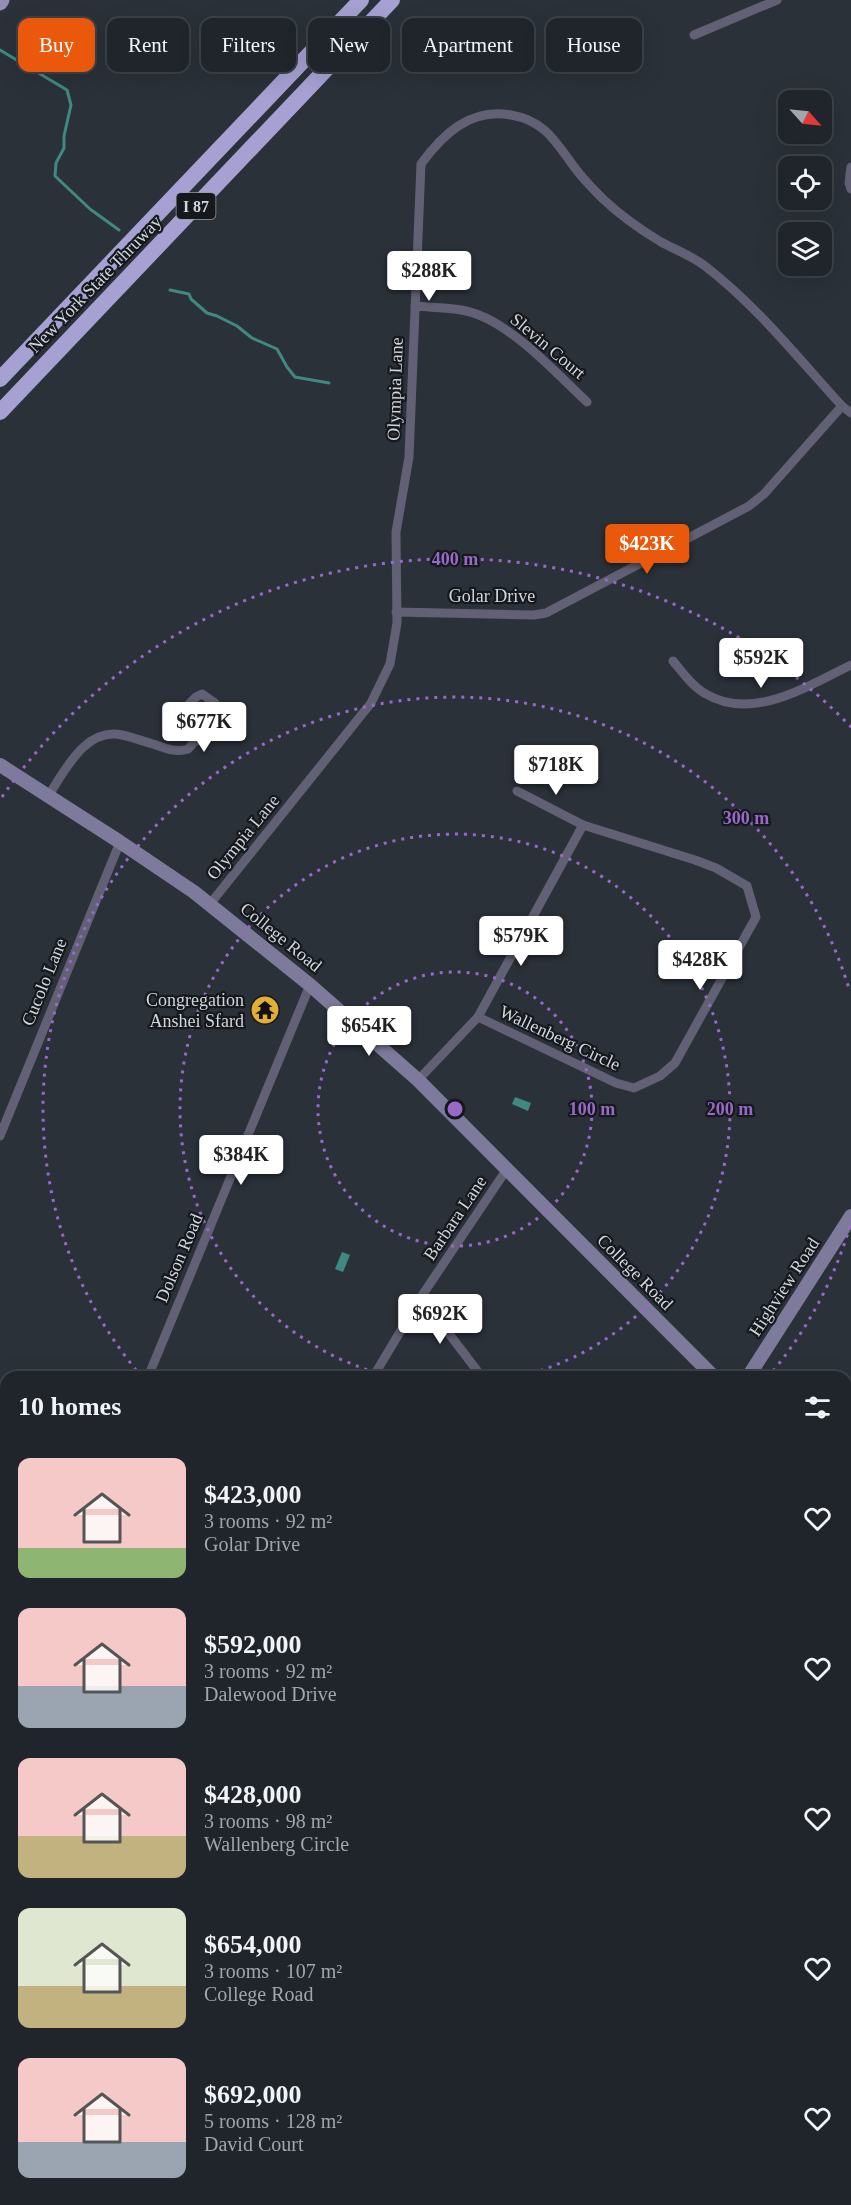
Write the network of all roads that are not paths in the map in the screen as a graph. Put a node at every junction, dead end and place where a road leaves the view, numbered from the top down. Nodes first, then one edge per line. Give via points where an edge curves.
1 (361, 0) edge
2 (392, 0) edge
3 (777, 0) edge
4 (694, 35) dead end
5 (851, 167) edge
6 (851, 189) edge
7 (415, 306) junction
8 (0, 379) edge
9 (587, 402) dead end
10 (842, 406) junction
11 (0, 412) edge
12 (851, 414) edge
13 (396, 612) junction
14 (674, 661) dead end
15 (851, 665) edge
16 (196, 741) junction
17 (0, 765) edge
18 (517, 791) dead end
19 (48, 796) junction
20 (583, 825) junction
21 (120, 842) junction
22 (210, 904) junction
23 (310, 984) junction
24 (478, 1017) junction
25 (418, 1080) junction
26 (0, 1136) edge
27 (507, 1169) junction
28 (851, 1216) edge
29 (421, 1297) junction
30 (150, 1371) edge
31 (377, 1371) edge
32 (477, 1371) edge
33 (708, 1371) edge
34 (752, 1371) edge

1 - 8 highway, New York State Thruway / I 87
2 - 11 highway, New York State Thruway / I 87
3 - 4 street
5 - 6 street
7 - 9 street, Slevin Court via 478,314 493,322 529,348
7 - 10 street, Olympia Lane via 421,164 445,135 462,124 479,116 510,115 545,130 576,170 628,220 703,265 743,299
7 - 13 street, Olympia Lane via 409,457 396,532
10 - 12 street, Olympia Lane
10 - 13 street, Golar Drive via 749,506 546,613
13 - 22 street, Olympia Lane via 390,664 371,703
14 - 15 street via 704,693 738,704 768,702
16 - 16 street via 219,711 202,694 175,718
16 - 19 street via 188,750 178,751 122,735 100,737 76,754
17 - 19 street, College Road
18 - 20 street
19 - 21 street, College Road
20 - 24 street, Wallenberg Circle
20 - 24 street, Wallenberg Circle via 716,868 747,886 756,917 675,1063 660,1076 634,1088
21 - 22 street, College Road
21 - 26 street, Cucolo Lane
22 - 23 street, College Road
23 - 25 street, College Road
23 - 30 street, Dolson Road
24 - 25 street, Wallenberg Circle
25 - 27 street, College Road
27 - 29 street, Barbara Lane
27 - 33 street, College Road
28 - 34 street, Highview Road
29 - 31 street, Barbara Lane
29 - 32 street

